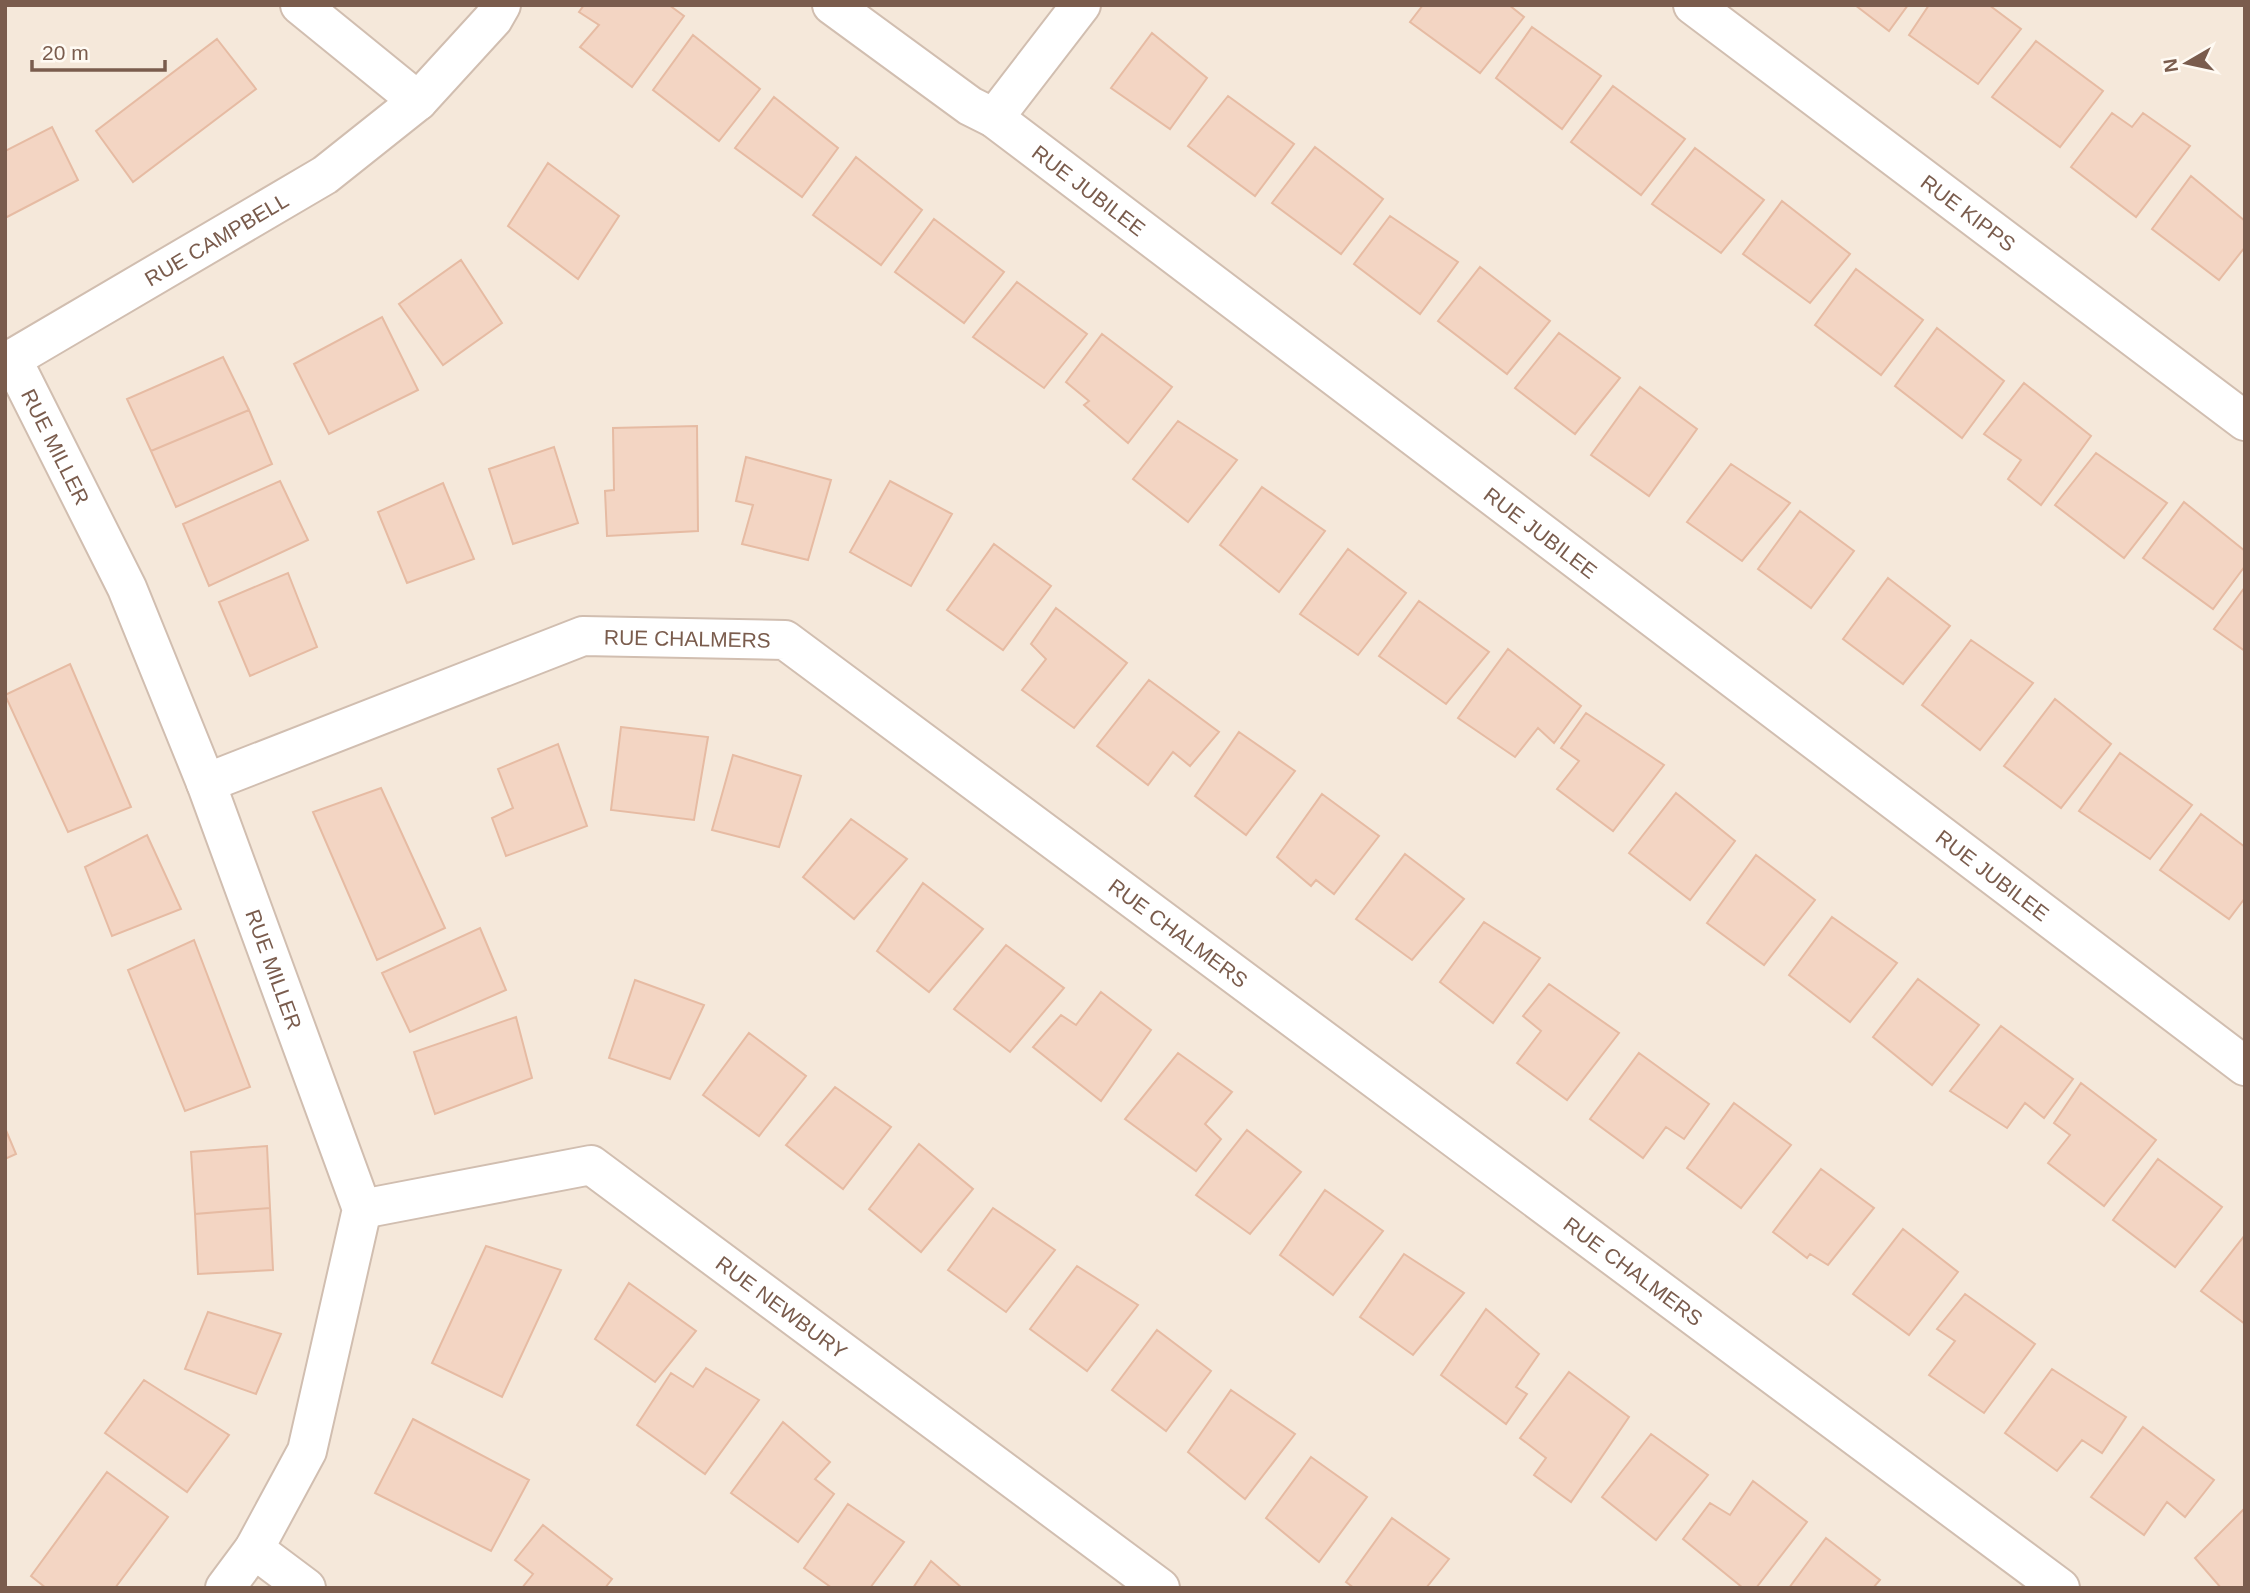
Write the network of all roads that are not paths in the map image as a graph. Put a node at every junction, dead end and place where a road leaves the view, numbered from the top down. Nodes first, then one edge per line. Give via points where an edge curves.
1 (300, 5) edge
2 (501, 5) edge
3 (832, 5) edge
4 (1081, 5) edge
5 (1693, 5) edge
6 (418, 101) junction
7 (994, 118) junction
8 (9, 361) edge
9 (2245, 421) edge
10 (206, 783) junction
11 (2245, 1066) edge
12 (362, 1209) junction
13 (254, 1549) junction
14 (225, 1588) edge
15 (306, 1588) edge
16 (1160, 1588) edge
17 (2060, 1588) edge

1 - 6 street
2 - 6 street
3 - 7 street, RUE JUBILEE via 970,106
4 - 7 street
5 - 9 street, RUE KIPPS
6 - 8 street, RUE CAMPBELL via 326,175
7 - 11 street, RUE JUBILEE
8 - 10 street, RUE MILLER via 127,588
10 - 12 street, RUE MILLER
10 - 17 street, RUE CHALMERS via 583,636 785,640
12 - 13 street via 307,1451
12 - 16 street, RUE NEWBURY via 591,1165
13 - 14 street
13 - 15 street

